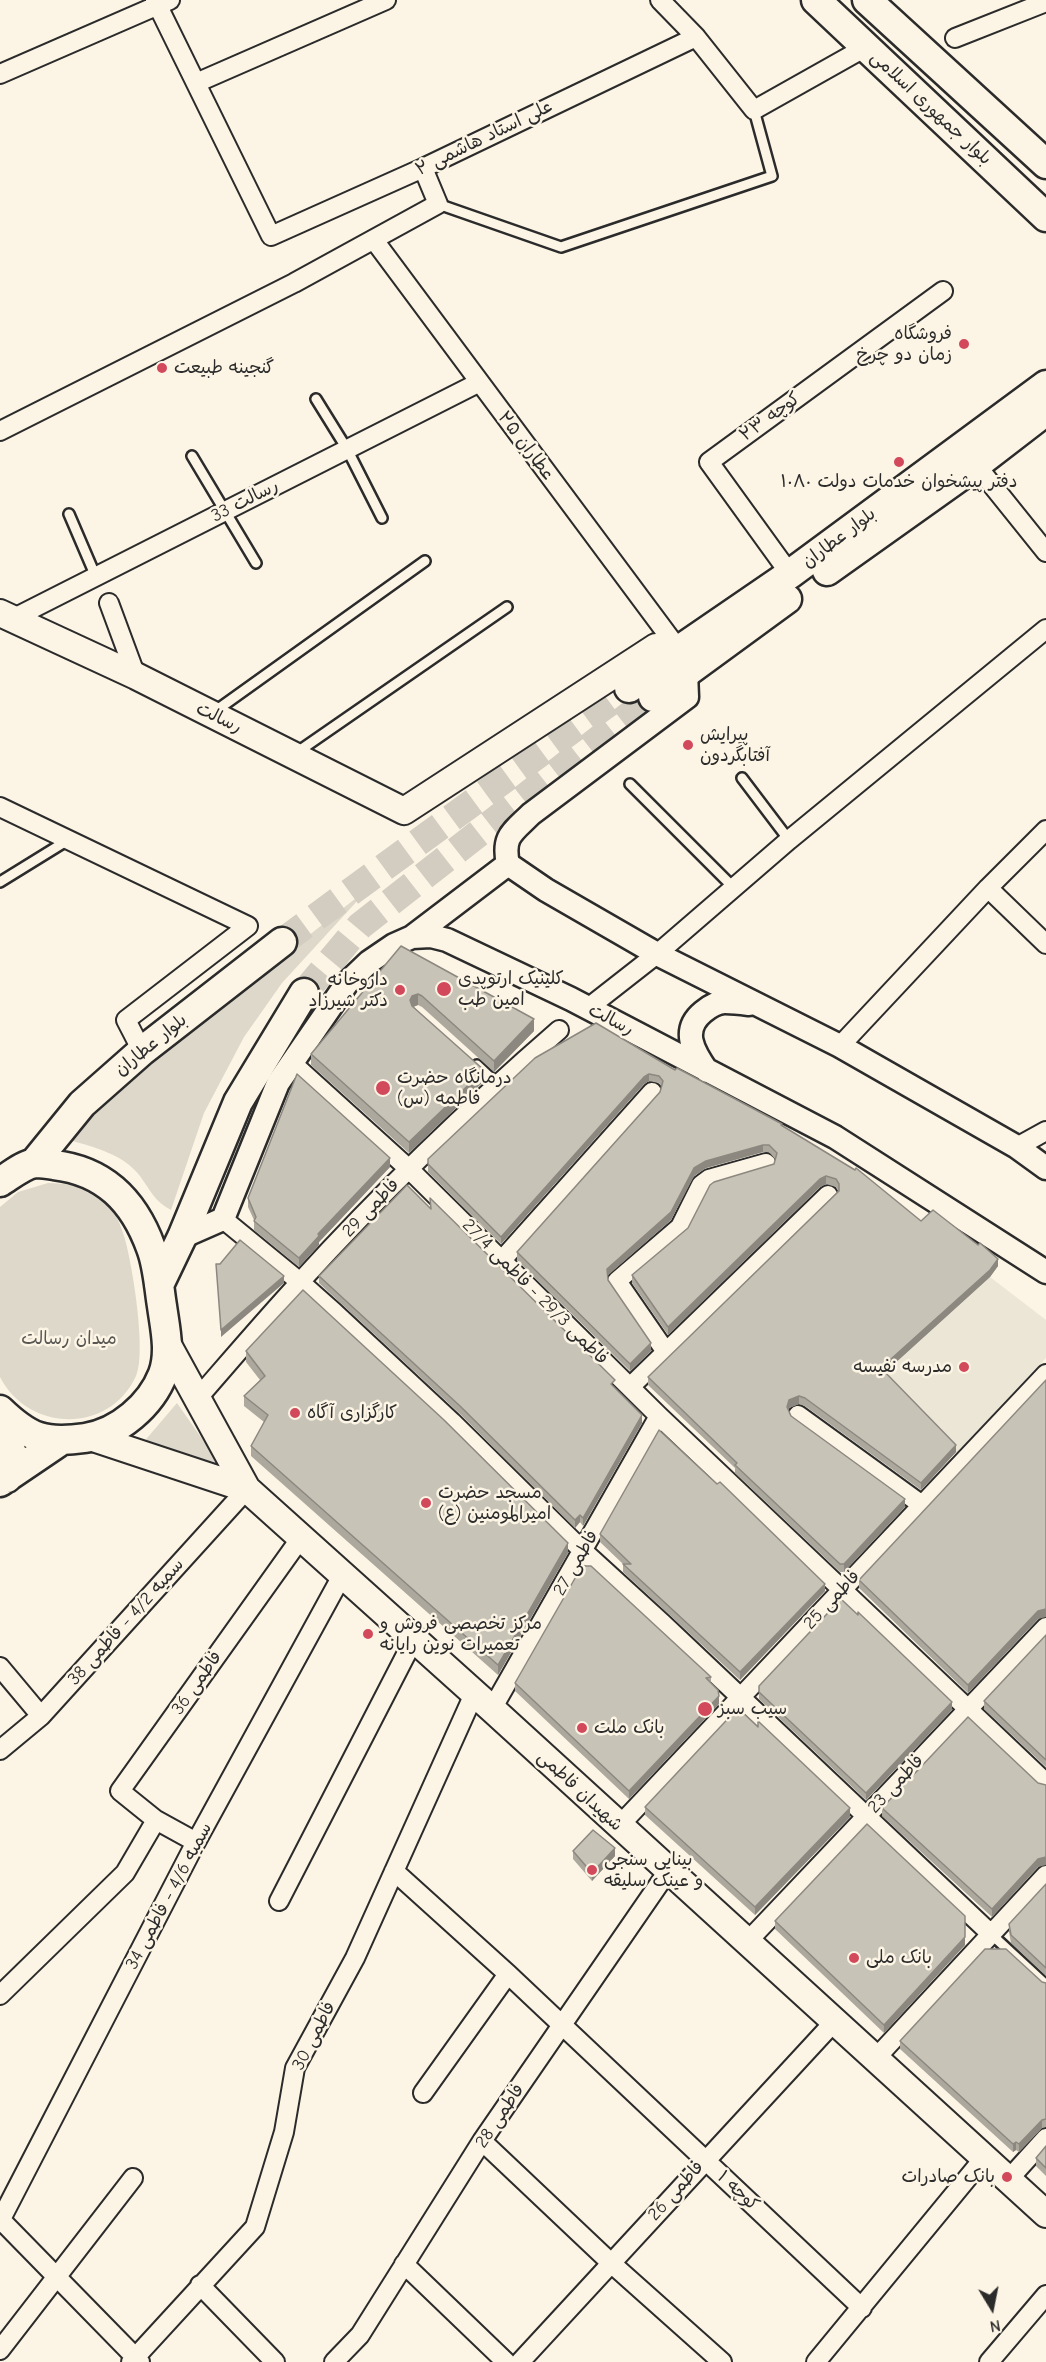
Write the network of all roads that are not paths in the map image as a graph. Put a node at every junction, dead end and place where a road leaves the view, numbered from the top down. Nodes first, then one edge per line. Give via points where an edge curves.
1 (386, 0) edge
2 (660, 0) edge
3 (816, 0) edge
4 (867, 0) edge
5 (161, 2) edge
6 (1046, 2) edge
7 (696, 37) junction
8 (955, 38) dead end
9 (867, 47) junction
10 (0, 74) edge
11 (196, 83) junction
12 (754, 110) junction
13 (1046, 164) edge
14 (423, 168) junction
15 (438, 204) junction
16 (1042, 216) edge
17 (374, 240) junction
18 (943, 291) dead end
19 (478, 383) junction
20 (1046, 385) edge
21 (316, 399) dead end
22 (1046, 411) edge
23 (0, 432) edge
24 (347, 449) junction
25 (192, 456) dead end
26 (976, 465) junction
27 (224, 512) junction
28 (69, 514) dead end
29 (382, 518) dead end
30 (1046, 552) edge
31 (425, 561) dead end
32 (256, 563) dead end
33 (790, 574) junction
34 (96, 577) junction
35 (109, 603) dead end
36 (507, 607) dead end
37 (6, 616) edge
38 (1046, 629) edge
39 (683, 661) junction
40 (136, 676) junction
41 (641, 692) tunnel mouth
42 (212, 714) junction
43 (294, 755) junction
44 (742, 778) dead end
45 (630, 784) dead end
46 (0, 807) edge
47 (1046, 830) edge
48 (68, 840) junction
49 (789, 840) junction
50 (508, 864) junction
51 (0, 882) edge
52 (734, 888) junction
53 (988, 888) junction
54 (412, 937) junction
55 (282, 942) tunnel mouth
56 (1046, 944) edge
57 (657, 954) junction
58 (304, 993) tunnel mouth
59 (757, 1005) junction
60 (588, 1008) junction
61 (559, 1030) dead end
62 (840, 1046) junction
63 (141, 1051) junction
64 (471, 1060) edge
65 (293, 1064) junction
66 (707, 1071) junction
67 (497, 1084) junction
68 (652, 1092) dead end
69 (1046, 1131) edge
70 (1017, 1148) junction
71 (34, 1163) junction
72 (766, 1163) dead end
73 (1046, 1168) edge
74 (409, 1169) junction
75 (0, 1182) edge
76 (828, 1195) dead end
77 (223, 1219) junction
78 (182, 1238) junction
79 (502, 1260) junction
80 (1046, 1272) edge
81 (300, 1281) junction
82 (159, 1285) junction
83 (168, 1345) junction
84 (666, 1352) junction
85 (1046, 1374) edge
86 (630, 1386) junction
87 (197, 1399) junction
88 (0, 1410) edge
89 (798, 1415) dead end
90 (659, 1416) junction
91 (90, 1437) junction
92 (0, 1439) edge
93 (62, 1440) junction
94 (3, 1480) edge
95 (247, 1489) junction
96 (922, 1505) junction
97 (302, 1538) junction
98 (583, 1551) junction
99 (344, 1576) junction
100 (843, 1589) junction
101 (1043, 1635) edge
102 (414, 1639) junction
103 (0, 1667) edge
104 (740, 1698) junction
105 (483, 1702) junction
106 (968, 1708) junction
107 (41, 1716) junction
108 (0, 1750) edge
109 (1046, 1783) edge
110 (866, 1816) junction
111 (156, 1820) junction
112 (619, 1826) junction
113 (196, 1842) junction
114 (394, 1871) junction
115 (668, 1871) junction
116 (1046, 1875) edge
117 (279, 1901) dead end
118 (991, 1934) junction
119 (747, 1942) junction
120 (508, 1974) junction
121 (1046, 1985) edge
122 (0, 1995) edge
123 (834, 2022) junction
124 (562, 2025) junction
125 (875, 2059) junction
126 (423, 2093) dead end
127 (1046, 2138) edge
128 (482, 2141) junction
129 (984, 2158) junction
130 (705, 2159) junction
131 (133, 2178) dead end
132 (1008, 2180) junction
133 (1046, 2214) edge
134 (0, 2220) edge
135 (611, 2263) junction
136 (404, 2264) junction
137 (56, 2277) junction
138 (200, 2285) junction
139 (1046, 2295) edge
140 (862, 2308) junction
141 (0, 2350) edge
142 (135, 2360) edge
143 (275, 2362) edge
144 (334, 2362) edge
145 (506, 2362) edge
146 (520, 2362) edge
147 (722, 2362) edge
148 (816, 2362) edge
149 (989, 2362) edge

1 - 11 street
2 - 7 street
3 - 9 main road, بلوار جمهوری اسلامی
4 - 13 main road, بلوار جمهوری اسلامی
5 - 10 street
5 - 11 street
6 - 8 street
7 - 12 street
7 - 14 street, علی استاد هاشمی ۲
9 - 12 street
9 - 16 main road, بلوار جمهوری اسلامی
11 - 14 street, علی استاد هاشمی ۲ via 271,236
12 - 15 lane via 772,176 561,247
14 - 15 street
15 - 17 street
17 - 19 street, عطاران ۲۵
17 - 23 street
18 - 33 street, کوچه ۲۳ via 709,462
19 - 24 street, رسالت 33
19 - 39 street, عطاران ۲۵
20 - 33 main road, بلوار عطاران
21 - 24 lane
22 - 26 main road, بلوار عطاران
24 - 27 street, رسالت 33
24 - 29 lane
25 - 27 lane
26 - 30 street
26 - 39 main road, بلوار عطاران
27 - 32 lane
27 - 34 street, رسالت 33
28 - 34 lane
31 - 42 lane
33 - 39 main road, بلوار عطاران
34 - 37 street, رسالت 33
35 - 40 street
36 - 43 lane
37 - 40 main road, رسالت
38 - 49 street
39 - 41 main road, بلوار عطاران
39 - 43 main road, رسالت via 656,647 404,811
39 - 50 street via 687,697 531,813 509,835 505,849
40 - 42 main road, رسالت
42 - 43 main road, رسالت
44 - 49 lane
45 - 52 lane
46 - 48 street
47 - 53 street
48 - 51 lane
48 - 63 street via 248,926 126,1020
49 - 52 street
50 - 54 street
50 - 57 street
52 - 57 street
53 - 56 street
53 - 62 street
54 - 60 street, رسالت via 447,940
54 - 65 street via 394,945 347,983
55 - 63 main road, بلوار عطاران
57 - 59 street
57 - 60 street
58 - 78 main road via 238,1102
59 - 62 street
59 - 66 street via 723,1002 695,1018 690,1036 695,1054
60 - 66 street, رسالت
61 - 67 street, فاطمی 29
62 - 70 street
63 - 71 main road, بلوار عطاران via 82,1104
64 - 67 lane
65 - 74 street, فاطمی 29/3 - فاطمی 27/4
65 - 77 street via 278,1083
66 - 80 street, رسالت via 835,1137
67 - 74 street, فاطمی 29
68 - 79 street
69 - 70 street
70 - 73 street
71 - 75 main road
71 - 82 main road via 73,1167 102,1179 123,1197 152,1249
72 - 84 street via 709,1179 701,1185 680,1227 617,1281
74 - 79 street, فاطمی 29/3 - فاطمی 27/4
74 - 81 street, فاطمی 29
76 - 84 street
77 - 78 street
77 - 81 street
78 - 82 main road
79 - 86 street, فاطمی 29/3 - فاطمی 27/4
81 - 87 street, فاطمی 29
81 - 98 street
82 - 83 main road
83 - 87 main road
83 - 91 main road via 164,1372 153,1394 119,1425
84 - 86 street
85 - 96 street, فاطمی 25
86 - 90 street, فاطمی 29/3 - فاطمی 27/4
87 - 95 main road
88 - 93 main road via 22,1430 37,1437
89 - 96 street
90 - 98 street, فاطمی 27
90 - 100 street, فاطمی 29/3 - فاطمی 27/4
91 - 93 main road
91 - 95 main road
92 - 94 main road via 8,1443 13,1456
93 - 94 main road
95 - 97 main road, شهیدان فاطمی
95 - 107 street, سمیه 4/2 - فاطمی 38
96 - 100 street, فاطمی 25
97 - 99 main road, شهیدان فاطمی
97 - 111 street, فاطمی 36 via 120,1791
98 - 104 street
98 - 105 street, فاطمی 27
99 - 102 main road, شهیدان فاطمی
99 - 113 street, سمیه 4/6 - فاطمی 34
100 - 104 street, فاطمی 25
100 - 106 street, فاطمی 29/3 - فاطمی 27/4
101 - 106 street, فاطمی 23
102 - 105 main road, شهیدان فاطمی
102 - 117 street
103 - 107 street
104 - 110 street
104 - 112 street, فاطمی 25
105 - 112 main road, شهیدان فاطمی
105 - 114 street, فاطمی 30
106 - 109 street, فاطمی 29/3 - فاطمی 27/4
106 - 110 street, فاطمی 23
107 - 108 street, سمیه 4/2 - فاطمی 38
110 - 118 street
110 - 119 street, فاطمی 23
111 - 113 street
111 - 122 street via 125,1873
112 - 115 main road, شهیدان فاطمی
113 - 134 street, سمیه 4/6 - فاطمی 34
114 - 120 street, کوچه ۱
114 - 138 street, فاطمی 30 via 355,1958 295,2068 284,2132 255,2227
115 - 119 main road, شهیدان فاطمی
115 - 124 street, فاطمی 28
116 - 118 street
118 - 121 lane
118 - 125 street
119 - 123 main road, شهیدان فاطمی
120 - 124 street, کوچه ۱
120 - 126 street
123 - 125 main road, شهیدان فاطمی
123 - 130 street, فاطمی 26
124 - 128 street, فاطمی 28
124 - 130 street, کوچه ۱
125 - 129 main road, شهیدان فاطمی
127 - 132 street
128 - 135 street
128 - 136 street, فاطمی 28
129 - 132 main road, شهیدان فاطمی
129 - 140 street
130 - 135 street, فاطمی 26
130 - 140 street, کوچه ۱
131 - 137 street
132 - 133 main road, شهیدان فاطمی
134 - 137 street
135 - 146 street, فاطمی 26
135 - 147 street
136 - 144 street, فاطمی 28 via 360,2335
136 - 145 street
137 - 141 street
137 - 142 street
138 - 142 street, فاطمی 30
138 - 143 street
139 - 149 street
140 - 148 street

